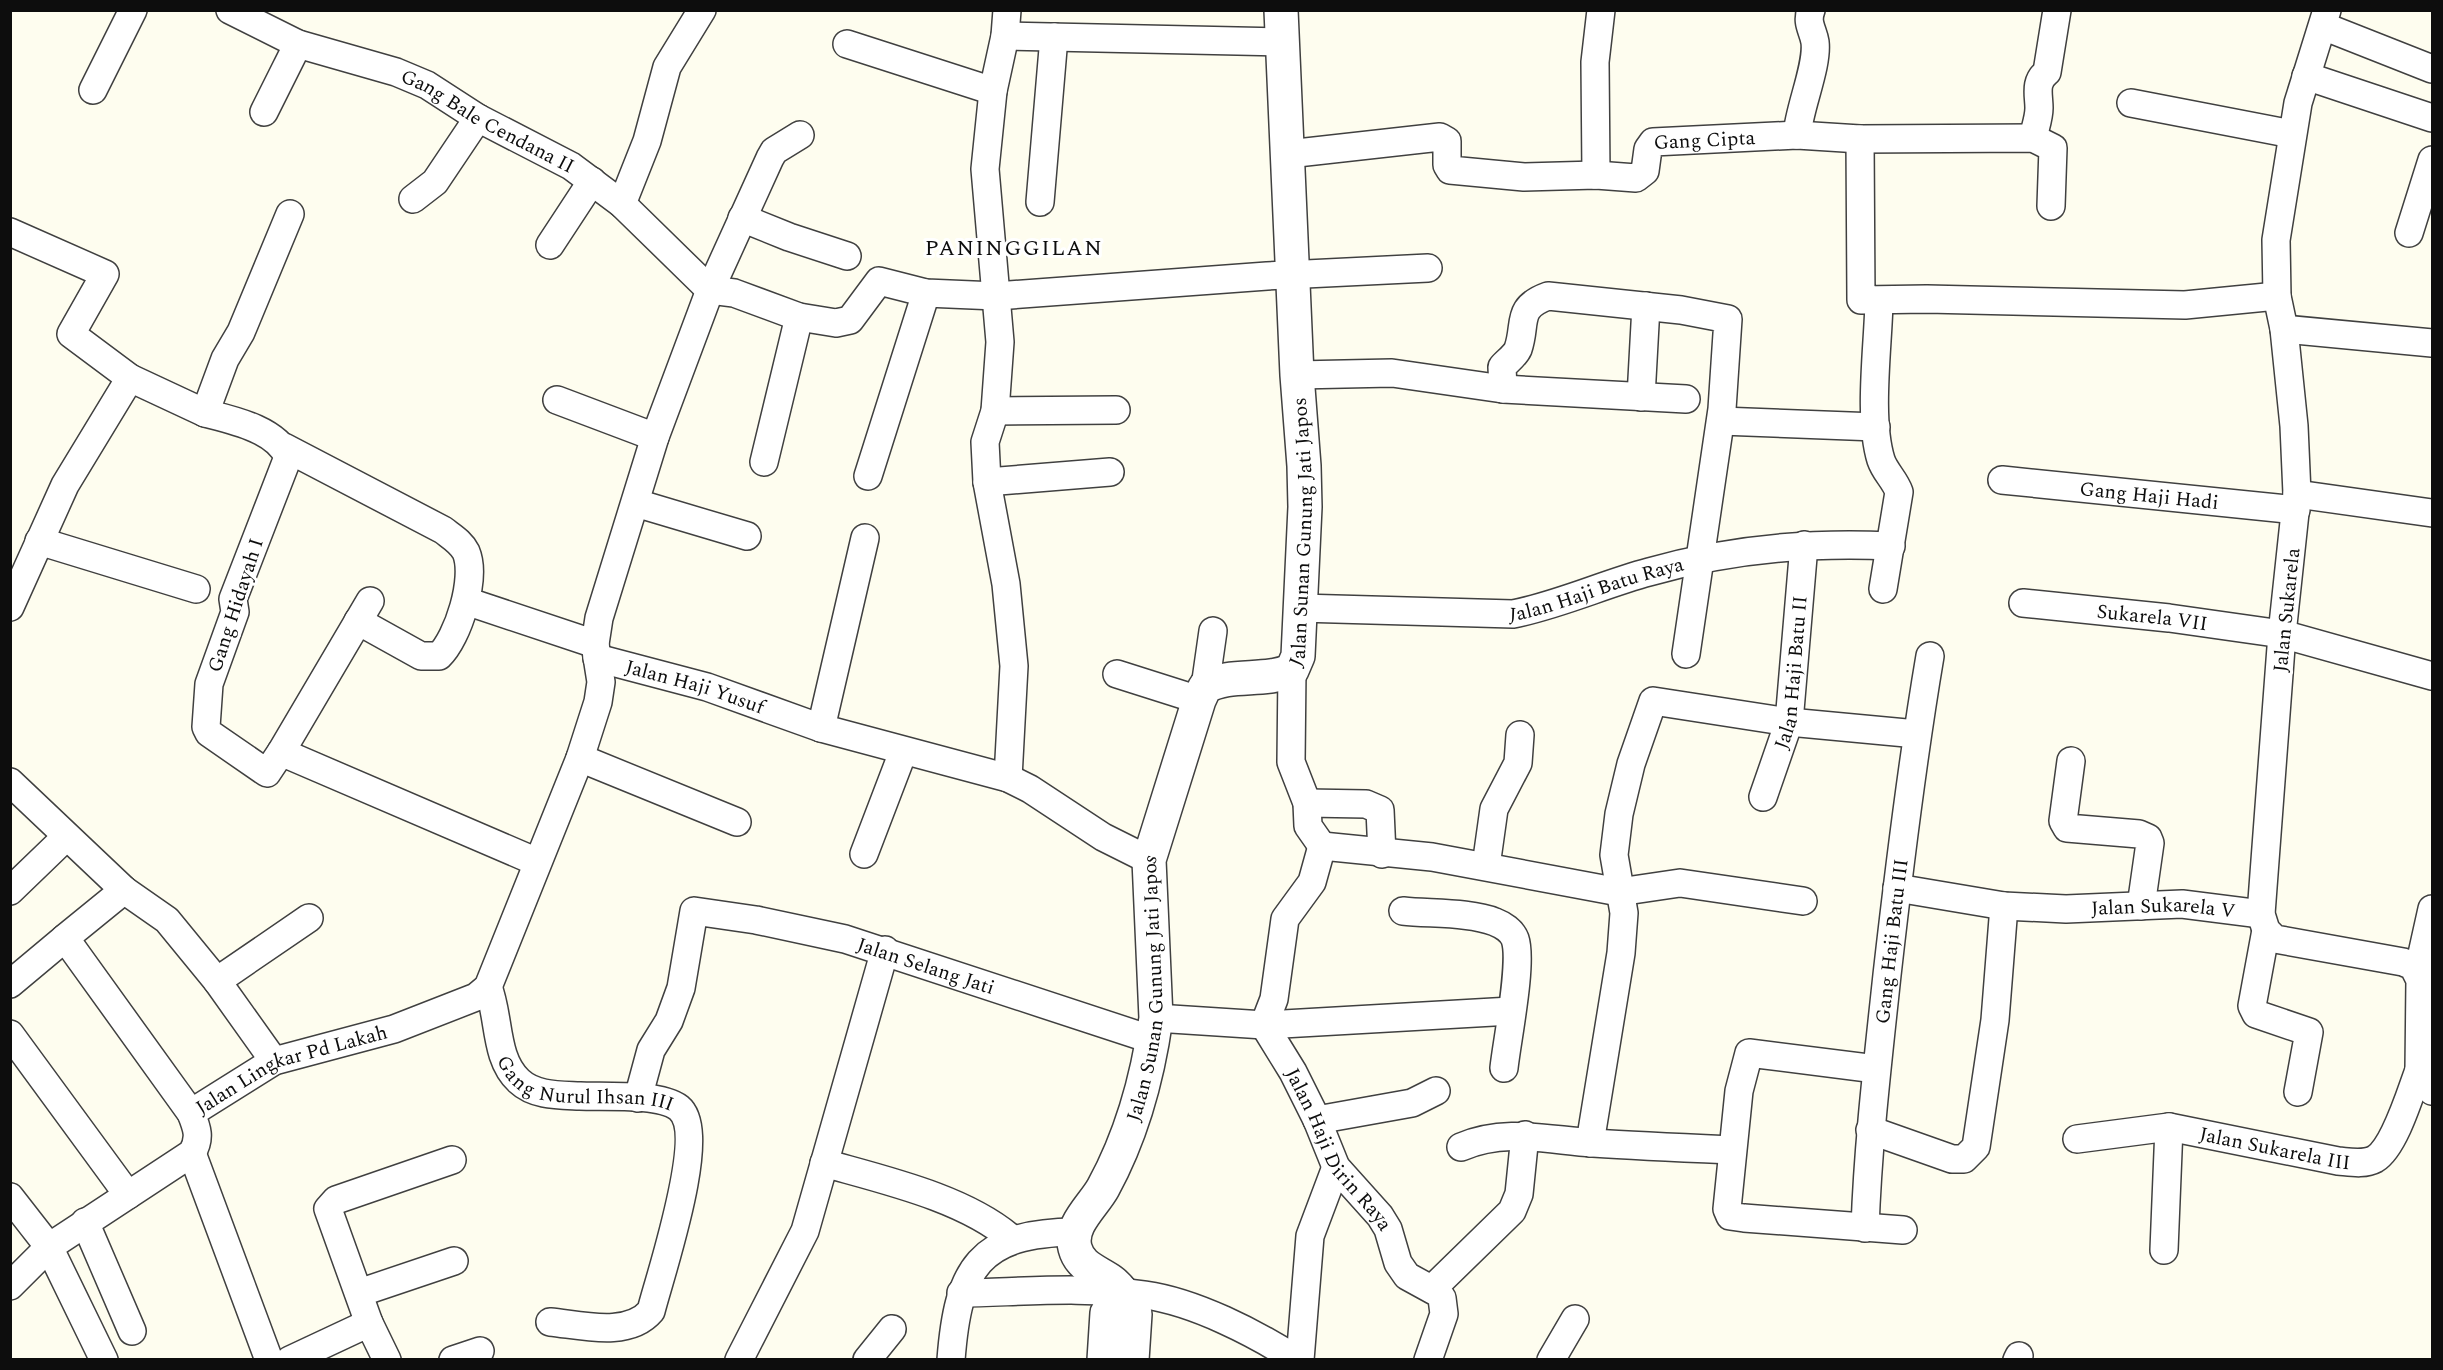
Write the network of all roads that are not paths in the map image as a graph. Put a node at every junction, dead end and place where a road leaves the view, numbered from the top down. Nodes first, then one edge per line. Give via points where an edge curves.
1 (133, 10) edge
2 (702, 10) edge
3 (1601, 10) edge
4 (1811, 10) edge
5 (2057, 10) edge
6 (243, 13) edge
7 (2325, 18) edge
8 (1006, 23) edge
9 (1281, 26) edge
10 (1054, 37) junction
11 (297, 44) junction
12 (847, 44) dead end
13 (2433, 69) edge
14 (2306, 76) junction
15 (93, 90) dead end
16 (993, 91) junction
17 (2131, 103) dead end
18 (264, 112) dead end
19 (478, 118) junction
20 (2433, 118) edge
21 (2292, 134) junction
22 (800, 135) dead end
23 (1797, 135) junction
24 (2033, 138) junction
25 (1860, 139) junction
26 (1288, 154) junction
27 (2433, 160) edge
28 (1596, 176) junction
29 (591, 181) junction
30 (413, 199) dead end
31 (1040, 202) dead end
32 (622, 204) junction
33 (2051, 206) dead end
34 (290, 214) dead end
35 (742, 218) junction
36 (10, 232) edge
37 (2409, 232) dead end
38 (550, 245) dead end
39 (847, 256) dead end
40 (1428, 268) dead end
41 (1294, 276) junction
42 (710, 290) junction
43 (926, 292) junction
44 (996, 296) junction
45 (2277, 296) junction
46 (1879, 302) junction
47 (1646, 306) junction
48 (799, 317) junction
49 (2284, 329) junction
50 (2433, 343) edge
51 (1297, 375) junction
52 (130, 378) junction
53 (1503, 389) junction
54 (1641, 397) junction
55 (1686, 399) dead end
56 (557, 400) dead end
57 (1116, 410) dead end
58 (995, 411) junction
59 (205, 412) junction
60 (1721, 421) junction
61 (1876, 427) junction
62 (655, 437) junction
63 (284, 447) junction
64 (764, 462) dead end
65 (1110, 472) dead end
66 (868, 476) dead end
67 (2002, 480) dead end
68 (987, 482) junction
69 (2297, 502) junction
70 (636, 503) junction
71 (2433, 513) edge
72 (747, 536) dead end
73 (865, 537) dead end
74 (39, 541) junction
75 (1804, 545) junction
76 (1891, 546) junction
77 (1701, 558) junction
78 (196, 589) dead end
79 (1883, 589) dead end
80 (466, 601) junction
81 (2022, 603) dead end
82 (10, 607) edge
83 (1300, 608) junction
84 (1213, 631) dead end
85 (2282, 634) junction
86 (596, 651) junction
87 (1686, 654) dead end
88 (1930, 656) dead end
89 (1292, 670) junction
90 (1117, 674) dead end
91 (2433, 676) edge
92 (1202, 694) junction
93 (1789, 722) junction
94 (821, 728) junction
95 (1917, 734) junction
96 (1520, 735) dead end
97 (281, 752) junction
98 (903, 752) junction
99 (580, 758) junction
100 (2071, 761) dead end
101 (1008, 778) junction
102 (10, 782) edge
103 (1763, 797) dead end
104 (1307, 803) junction
105 (737, 822) dead end
106 (66, 837) junction
107 (1322, 846) junction
108 (864, 854) dead end
109 (1382, 854) junction
110 (1149, 860) junction
111 (537, 862) junction
112 (1486, 866) junction
113 (1897, 888) junction
114 (124, 890) junction
115 (10, 891) edge
116 (1619, 892) junction
117 (1803, 901) dead end
118 (2004, 906) junction
119 (2141, 906) junction
120 (2433, 909) edge
121 (1403, 911) dead end
122 (309, 918) dead end
123 (2263, 922) junction
124 (65, 938) junction
125 (885, 951) junction
126 (2418, 972) junction
127 (217, 981) junction
128 (10, 984) edge
129 (482, 992) junction
130 (1511, 1011) junction
131 (1264, 1025) junction
132 (1154, 1029) junction
133 (10, 1034) edge
134 (268, 1053) junction
135 (1504, 1068) dead end
136 (1876, 1069) junction
137 (2426, 1080) edge
138 (1436, 1091) dead end
139 (2298, 1092) dead end
140 (638, 1098) junction
141 (191, 1113) junction
142 (1317, 1120) junction
143 (2169, 1126) junction
144 (1870, 1130) junction
145 (1525, 1136) junction
146 (2077, 1139) dead end
147 (1590, 1143) junction
148 (1461, 1147) dead end
149 (1732, 1150) junction
150 (192, 1153) junction
151 (452, 1160) dead end
152 (824, 1163) junction
153 (1336, 1167) junction
154 (128, 1195) junction
155 (10, 1197) edge
156 (85, 1222) junction
157 (1865, 1228) junction
158 (1903, 1230) dead end
159 (1075, 1232) junction
160 (1012, 1239) junction
161 (49, 1246) junction
162 (2164, 1250) dead end
163 (454, 1261) dead end
164 (10, 1286) edge
165 (1432, 1290) junction
166 (1122, 1292) junction
167 (359, 1293) junction
168 (961, 1293) junction
169 (1575, 1319) dead end
170 (550, 1322) dead end
171 (369, 1323) junction
172 (892, 1329) dead end
173 (132, 1332) dead end
174 (480, 1351) dead end
175 (104, 1359) edge
176 (269, 1359) edge
177 (290, 1359) edge
178 (387, 1359) edge
179 (453, 1359) edge
180 (739, 1359) edge
181 (867, 1359) edge
182 (951, 1359) edge
183 (1104, 1359) edge
184 (1132, 1359) edge
185 (1299, 1359) edge
186 (1428, 1359) edge
187 (1551, 1359) edge

1 - 15 street
2 - 32 street via 667,67 647,141
3 - 28 street via 1595,62
4 - 23 street via 1808,18 1814,55
5 - 24 street via 2047,72 2041,77 2036,98 2039,106
6 - 11 street, Gang Bale Cendana II
7 - 13 street
7 - 14 street, Jalan Sukarela
8 - 10 street
8 - 16 street
9 - 10 street via 1121,38
9 - 26 street, Jalan Sunan Gunung Jati Japos
10 - 31 street
11 - 18 street
11 - 19 street, Gang Bale Cendana II via 396,72 427,85
12 - 16 street
14 - 20 street
14 - 21 street, Jalan Sukarela
16 - 44 street via 985,169
17 - 21 street
19 - 29 street, Gang Bale Cendana II via 571,166
19 - 30 street via 435,182
21 - 45 street, Jalan Sukarela via 2276,240
22 - 35 street via 774,151
23 - 25 street, Gang Cipta
23 - 28 street, Gang Cipta via 1653,142 1642,175
24 - 25 street, Gang Cipta
24 - 33 street via 2053,148
25 - 46 street via 1861,300
26 - 28 street, Gang Cipta via 1440,137 1447,141 1450,170 1524,177
26 - 41 street, Jalan Sunan Gunung Jati Japos
27 - 37 street
29 - 32 street, Gang Bale Cendana II
29 - 38 street
32 - 42 street, Gang Bale Cendana II
34 - 59 street
35 - 39 street
35 - 42 street
36 - 52 street via 105,274 71,334
40 - 41 street
41 - 44 street
41 - 51 street, Jalan Sunan Gunung Jati Japos
42 - 48 street via 734,293
42 - 62 street
43 - 44 street
43 - 48 street via 879,281 854,315 844,322
43 - 66 street
44 - 58 street via 1000,342
45 - 46 street via 2185,305 1926,298
45 - 49 street, Jalan Sukarela
46 - 61 street
47 - 53 street via 1548,296 1533,302 1525,312 1517,351 1502,367
47 - 54 street
47 - 60 street via 1728,319
48 - 64 street
49 - 50 street
49 - 69 street, Jalan Sukarela
51 - 53 street via 1392,373
51 - 83 street, Jalan Sunan Gunung Jati Japos via 1305,507
52 - 59 street
52 - 74 street via 65,485
53 - 54 street
54 - 55 street
56 - 62 street
57 - 58 street
58 - 68 street via 985,442
59 - 63 street via 270,437
60 - 61 street
60 - 77 street
61 - 76 street via 1880,459 1899,492
62 - 70 street
63 - 80 street via 460,542 467,554
63 - 97 street, Gang Hidayah I via 286,466 233,599 235,612 209,684 207,727 209,733 267,773
65 - 68 street
67 - 69 street, Gang Haji Hadi
68 - 101 street via 1006,584 1014,666
69 - 71 street, Gang Haji Hadi
69 - 85 street, Jalan Sukarela
70 - 72 street
70 - 86 street via 598,618
73 - 94 street
74 - 78 street
74 - 82 street
75 - 76 street, Jalan Haji Batu Raya
75 - 77 street, Jalan Haji Batu Raya
75 - 93 street, Jalan Haji Batu II
76 - 79 street
77 - 83 street, Jalan Haji Batu Raya via 1513,614
77 - 87 street
80 - 86 street, Jalan Haji Yusuf
80 - 97 street via 449,647 439,656 421,656 364,611
81 - 85 street, Sukarela VII
83 - 89 street, Jalan Sunan Gunung Jati Japos via 1298,656
84 - 92 street
85 - 91 street, Sukarela VII
85 - 123 street, Jalan Sukarela
86 - 94 street, Jalan Haji Yusuf
86 - 99 street via 601,682
88 - 95 street, Gang Haji Batu III
89 - 92 street, Jalan Sunan Gunung Jati Japos via 1273,676 1224,680
89 - 104 street via 1291,762
90 - 92 street
92 - 110 street, Jalan Sunan Gunung Jati Japos
93 - 95 street
93 - 103 street, Jalan Haji Batu II
93 - 116 street via 1653,700 1630,764 1619,814 1614,855
94 - 98 street, Jalan Haji Yusuf
95 - 113 street, Gang Haji Batu III
96 - 112 street via 1518,764 1494,809
97 - 111 street
98 - 101 street, Jalan Haji Yusuf
98 - 108 street
99 - 105 street
99 - 111 street
100 - 119 street via 2063,821 2067,828 2148,838
101 - 110 street, Jalan Haji Yusuf via 1103,837
102 - 106 street, Jalan Lingkar Pd Lakah
104 - 107 street via 1308,826
104 - 109 street via 1366,804 1380,810
106 - 114 street, Jalan Lingkar Pd Lakah
106 - 115 street
107 - 109 street
107 - 131 street via 1312,882 1285,919 1274,999
109 - 112 street
110 - 132 street, Jalan Sunan Gunung Jati Japos
111 - 129 street
112 - 116 street
113 - 118 street, Jalan Sukarela V
113 - 136 street, Gang Haji Batu III
114 - 124 street
114 - 127 street, Jalan Lingkar Pd Lakah via 167,920
116 - 117 street via 1680,884
116 - 147 street via 1624,913 1621,952
118 - 119 street, Jalan Sukarela V
118 - 144 street via 1995,1020 1976,1147 1964,1159 1952,1159
119 - 123 street, Jalan Sukarela V via 2182,904
120 - 126 street
121 - 130 street via 1485,918 1506,928 1517,947
122 - 127 street
123 - 126 street via 2275,939 2287,943 2403,962
123 - 139 street, Jalan Sukarela via 2252,1006 2256,1014 2309,1032
124 - 128 street
124 - 141 street
125 - 132 street, Jalan Selang Jati
125 - 140 street, Jalan Selang Jati via 756,920 694,911 681,988 669,1022 651,1050
125 - 152 street
126 - 137 street
127 - 134 street, Jalan Lingkar Pd Lakah
129 - 134 street, Jalan Lingkar Pd Lakah via 394,1029
129 - 140 street, Gang Nurul Ihsan III via 507,1068 520,1083 548,1094
130 - 131 street
130 - 135 street
131 - 132 street
131 - 142 street, Jalan Haji Dirin Raya
132 - 159 street, Jalan Sunan Gunung Jati Japos via 1146,1071 1113,1168
133 - 154 street
134 - 141 street, Jalan Lingkar Pd Lakah
136 - 144 street, Gang Haji Batu III
136 - 149 street via 1749,1053 1741,1080
137 - 143 street, Jalan Sukarela III via 2384,1152 2365,1163 2338,1161
138 - 142 street via 1412,1103
140 - 170 street, Gang Nurul Ihsan III via 680,1109 688,1121 687,1177 651,1311 635,1323 611,1328
141 - 150 street, Jalan Lingkar Pd Lakah via 199,1132
142 - 153 street, Jalan Haji Dirin Raya
143 - 146 street, Jalan Sukarela III
143 - 162 street
144 - 157 street, Gang Haji Batu III
145 - 147 street
145 - 148 street via 1496,1137
145 - 165 street via 1519,1194 1512,1211
147 - 149 street
149 - 157 street via 1727,1200 1730,1215
150 - 154 street
150 - 176 street
151 - 167 street via 331,1204 329,1216
152 - 160 street via 919,1190 996,1226
152 - 180 street via 805,1230
153 - 165 street, Jalan Haji Dirin Raya via 1380,1216 1407,1276
153 - 185 street via 1310,1236
154 - 156 street
155 - 161 street
156 - 161 street
156 - 173 street
157 - 158 street
159 - 160 street
159 - 166 street via 1075,1248 1082,1261
160 - 168 street via 983,1257
161 - 164 street
161 - 175 street
163 - 167 street
165 - 186 street via 1442,1298 1444,1314
166 - 168 street
166 - 183 street via 1107,1313
166 - 184 street via 1135,1314
166 - 185 street via 1179,1302 1267,1340
167 - 171 street
168 - 182 street via 954,1317
169 - 187 street
171 - 177 street
171 - 178 street
172 - 181 street
174 - 179 street

